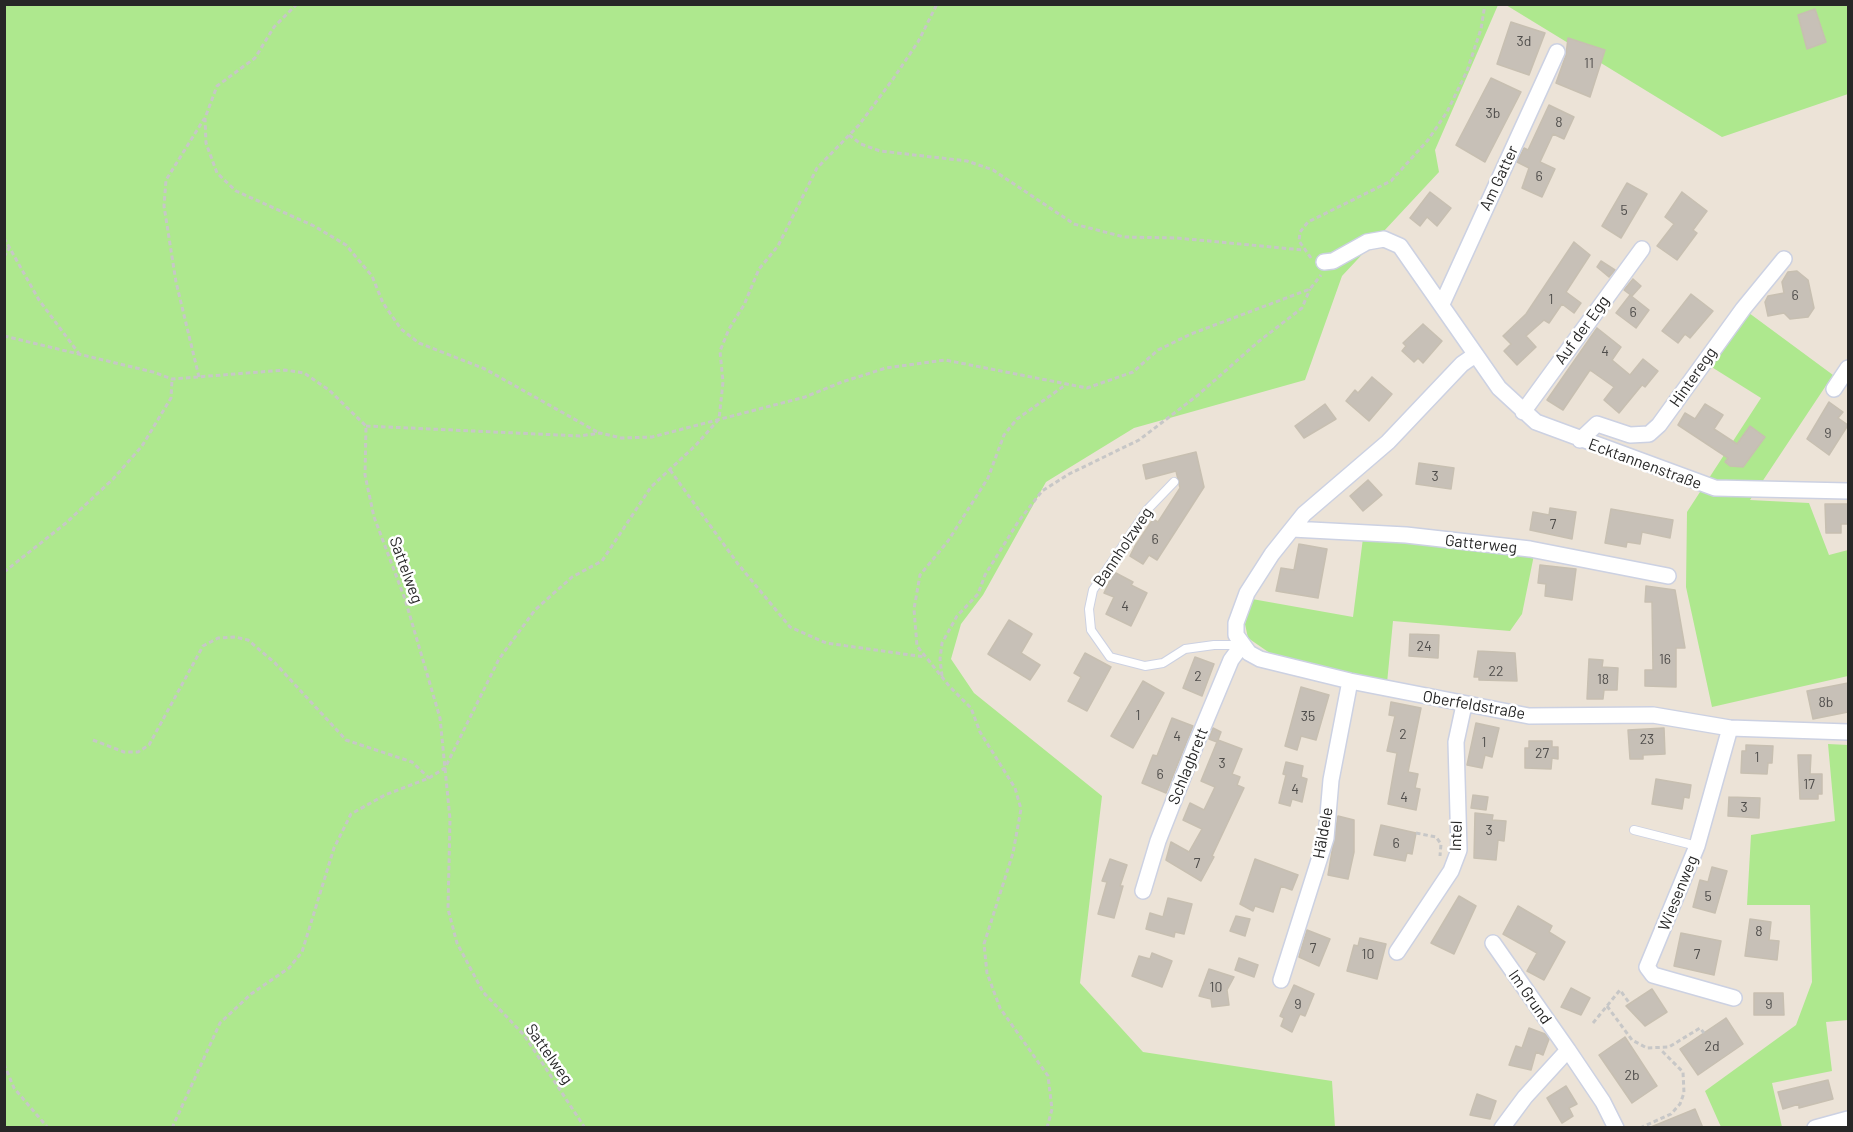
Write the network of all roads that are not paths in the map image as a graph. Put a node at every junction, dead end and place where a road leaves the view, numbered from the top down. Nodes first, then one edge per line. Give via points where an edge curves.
1 (1557, 52) dead end
2 (1642, 249) dead end
3 (1784, 259) dead end
4 (1324, 262) road end
5 (1442, 304) junction
6 (1475, 355) junction
7 (1848, 368) edge
8 (1834, 389) dead end
9 (1523, 412) junction
10 (1580, 440) junction
11 (1174, 482) dead end
12 (1848, 491) edge
13 (1292, 529) junction
14 (1668, 576) dead end
15 (1242, 645) junction
16 (1350, 681) junction
17 (1464, 705) junction
18 (1730, 728) junction
19 (1848, 732) edge
20 (1635, 830) dead end
21 (1697, 846) junction
22 (1143, 891) dead end
23 (1493, 943) dead end
24 (1397, 952) dead end
25 (1281, 980) dead end
26 (1734, 998) dead end
27 (1568, 1050) junction
28 (1848, 1119) edge
29 (1502, 1128) edge
30 (1616, 1128) edge
31 (1815, 1128) edge

1 - 5 street, Am Gatter
2 - 9 street, Auf der Egg
3 - 10 street, Hinteregg via 1711,349 1654,429 1639,436 1597,424
4 - 5 street, Ecktannenstraße via 1367,242 1394,242
5 - 6 street, Ecktannenstraße
6 - 9 street, Ecktannenstraße
6 - 13 street via 1388,442 1304,514
7 - 8 street
9 - 10 street, Ecktannenstraße via 1536,422
10 - 12 street, Ecktannenstraße via 1715,488
11 - 15 lane, Bannholzweg via 1147,510 1093,590 1089,609 1091,630 1110,657 1145,666 1163,663 1185,649
13 - 14 street, Gatterweg via 1406,535 1530,549
13 - 15 street via 1240,608 1236,635
15 - 16 street, Oberfeldstraße via 1260,659
15 - 22 street, Schlagbrett via 1231,660 1196,744
16 - 17 street, Oberfeldstraße
16 - 25 street, Häldele via 1331,780 1326,838
17 - 18 street, Oberfeldstraße via 1529,716 1653,715
17 - 24 street, Intel via 1456,742 1459,850 1451,871
18 - 19 street, Oberfeldstraße
18 - 21 street, Wiesenweg
20 - 21 lane
21 - 26 street, Wiesenweg via 1647,967 1653,975
23 - 27 street, Im Grund
27 - 29 street
27 - 30 street, Im Grund
28 - 31 street

